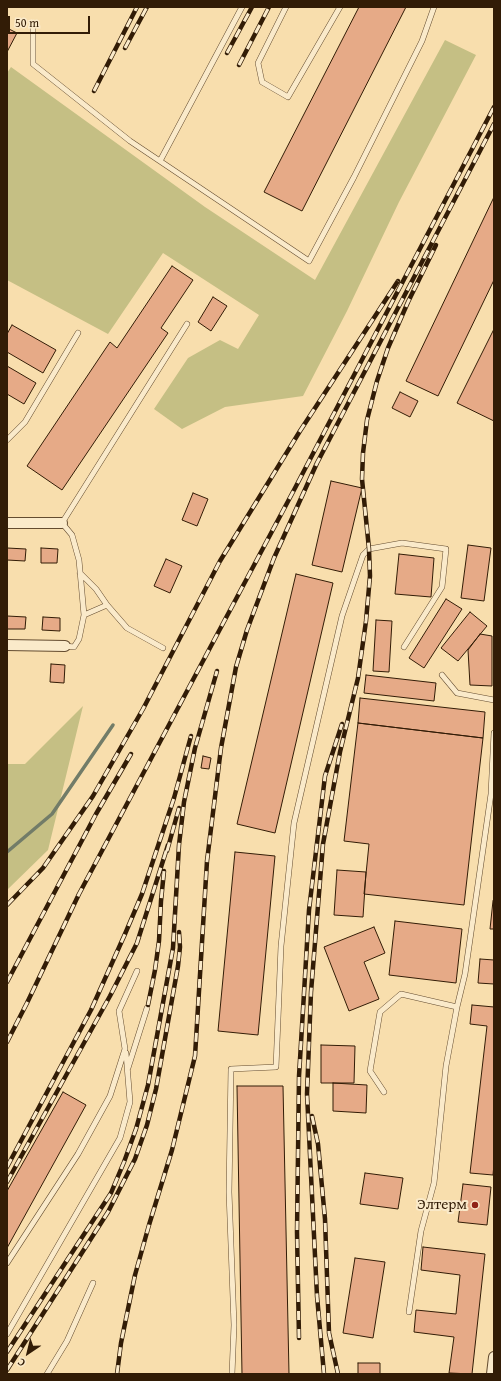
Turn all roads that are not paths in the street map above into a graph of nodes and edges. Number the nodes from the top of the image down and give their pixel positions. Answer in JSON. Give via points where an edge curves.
{"nodes":[{"id":1,"x":242,"y":7,"type":"edge"},
{"id":2,"x":286,"y":7,"type":"edge"},
{"id":3,"x":340,"y":7,"type":"edge"},
{"id":4,"x":434,"y":7,"type":"edge"},
{"id":5,"x":33,"y":24,"type":"dead end"},
{"id":6,"x":160,"y":160,"type":"junction"},
{"id":7,"x":187,"y":324,"type":"dead end"},
{"id":8,"x":78,"y":333,"type":"dead end"},
{"id":9,"x":7,"y":440,"type":"edge"},
{"id":10,"x":7,"y":523,"type":"edge"},
{"id":11,"x":62,"y":523,"type":"junction"},
{"id":12,"x":80,"y":574,"type":"junction"},
{"id":13,"x":107,"y":605,"type":"junction"},
{"id":14,"x":84,"y":615,"type":"junction"},
{"id":15,"x":7,"y":645,"type":"edge"},
{"id":16,"x":65,"y":646,"type":"joint"},
{"id":17,"x":404,"y":647,"type":"dead end"},
{"id":18,"x":163,"y":648,"type":"dead end"},
{"id":19,"x":442,"y":674,"type":"dead end"},
{"id":20,"x":494,"y":700,"type":"edge"},
{"id":21,"x":494,"y":733,"type":"edge"},
{"id":22,"x":136,"y":972,"type":"dead end"},
{"id":23,"x":457,"y":1007,"type":"junction"},
{"id":24,"x":147,"y":1008,"type":"dead end"},
{"id":25,"x":125,"y":1049,"type":"junction"},
{"id":26,"x":127,"y":1070,"type":"junction"},
{"id":27,"x":384,"y":1092,"type":"dead end"},
{"id":28,"x":7,"y":1263,"type":"edge"},
{"id":29,"x":93,"y":1283,"type":"dead end"},
{"id":30,"x":409,"y":1312,"type":"dead end"},
{"id":31,"x":7,"y":1334,"type":"edge"},
{"id":32,"x":494,"y":1357,"type":"edge"},
{"id":33,"x":47,"y":1374,"type":"edge"},
{"id":34,"x":232,"y":1374,"type":"edge"},
{"id":35,"x":492,"y":1374,"type":"edge"}],
"edges":[{"from":1,"to":6,"type":"lane"},
{"from":2,"to":3,"type":"lane","via":[[258,63],[262,82],[288,97]]},
{"from":4,"to":6,"type":"lane","via":[[422,41],[309,261]]},
{"from":5,"to":6,"type":"lane","via":[[33,64],[130,140]]},
{"from":7,"to":11,"type":"lane"},
{"from":8,"to":9,"type":"lane","via":[[25,422]]},
{"from":10,"to":11,"type":"street"},
{"from":11,"to":12,"type":"lane","via":[[72,535]]},
{"from":12,"to":13,"type":"lane","via":[[96,589]]},
{"from":12,"to":14,"type":"lane"},
{"from":13,"to":14,"type":"lane"},
{"from":13,"to":18,"type":"lane","via":[[127,628]]},
{"from":14,"to":16,"type":"lane","via":[[79,639],[74,647]]},
{"from":15,"to":16,"type":"street"},
{"from":17,"to":34,"type":"lane","via":[[442,587],[446,549],[402,543],[370,549],[362,554],[342,616],[294,823],[281,946],[276,1067],[231,1069],[229,1192],[234,1325]]},
{"from":19,"to":20,"type":"lane","via":[[457,692]]},
{"from":21,"to":23,"type":"lane","via":[[491,794],[465,974]]},
{"from":22,"to":25,"type":"lane","via":[[119,1011]]},
{"from":23,"to":27,"type":"lane","via":[[401,994],[380,1012],[370,1071]]},
{"from":23,"to":30,"type":"lane","via":[[446,1066],[434,1183],[421,1231]]},
{"from":24,"to":26,"type":"lane"},
{"from":25,"to":26,"type":"lane"},
{"from":25,"to":28,"type":"lane","via":[[110,1096],[78,1154]]},
{"from":26,"to":31,"type":"lane","via":[[130,1102],[120,1138]]},
{"from":29,"to":33,"type":"lane","via":[[67,1341]]},
{"from":32,"to":35,"type":"street"}]}
